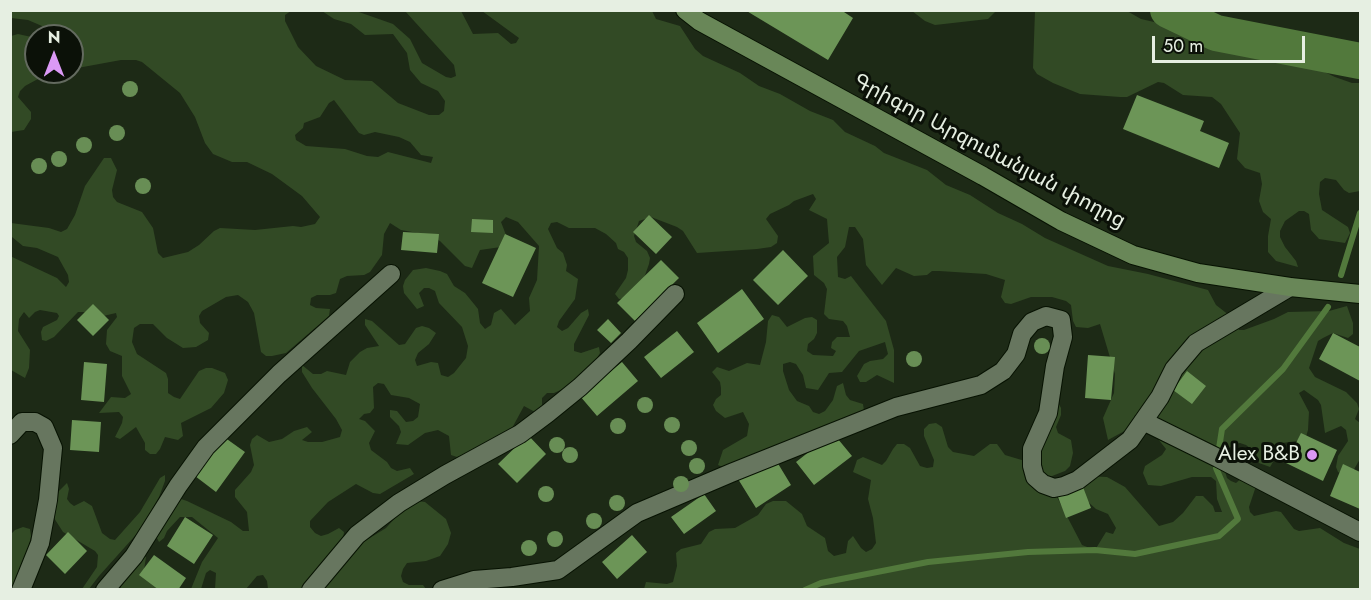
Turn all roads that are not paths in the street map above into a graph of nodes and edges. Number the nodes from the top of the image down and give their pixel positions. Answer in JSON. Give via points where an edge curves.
{"nodes":[{"id":1,"x":685,"y":10,"type":"edge"},
{"id":2,"x":391,"y":274,"type":"dead end"},
{"id":3,"x":1290,"y":287,"type":"junction"},
{"id":4,"x":675,"y":294,"type":"dead end"},
{"id":5,"x":1360,"y":294,"type":"edge"},
{"id":6,"x":1143,"y":421,"type":"junction"},
{"id":7,"x":10,"y":435,"type":"edge"},
{"id":8,"x":1360,"y":532,"type":"edge"},
{"id":9,"x":21,"y":590,"type":"edge"},
{"id":10,"x":105,"y":590,"type":"edge"},
{"id":11,"x":311,"y":590,"type":"edge"},
{"id":12,"x":442,"y":590,"type":"edge"}],
"edges":[{"from":1,"to":3,"type":"street","name":"Գրիգոր Արզումանյան փողոց","via":[[1061,221],[1133,255],[1198,273]]},
{"from":2,"to":10,"type":"street","via":[[279,374],[206,447],[134,556]]},
{"from":3,"to":5,"type":"street","name":"Գրիգոր Արզումանյան փողոց"},
{"from":3,"to":6,"type":"street","via":[[1196,343],[1174,369]]},
{"from":4,"to":11,"type":"street","via":[[548,413],[520,434],[399,503],[357,535]]},
{"from":6,"to":8,"type":"street"},
{"from":6,"to":12,"type":"street","via":[[1130,440],[1078,480],[1054,488],[1035,477],[1032,449],[1048,413],[1063,337],[1061,320],[1046,316],[1032,322],[1022,334],[1016,354],[1003,370],[981,385],[896,408],[637,513],[558,570],[474,580]]},
{"from":7,"to":9,"type":"street","via":[[22,422],[36,422],[44,427],[53,448],[40,543]]}]}
